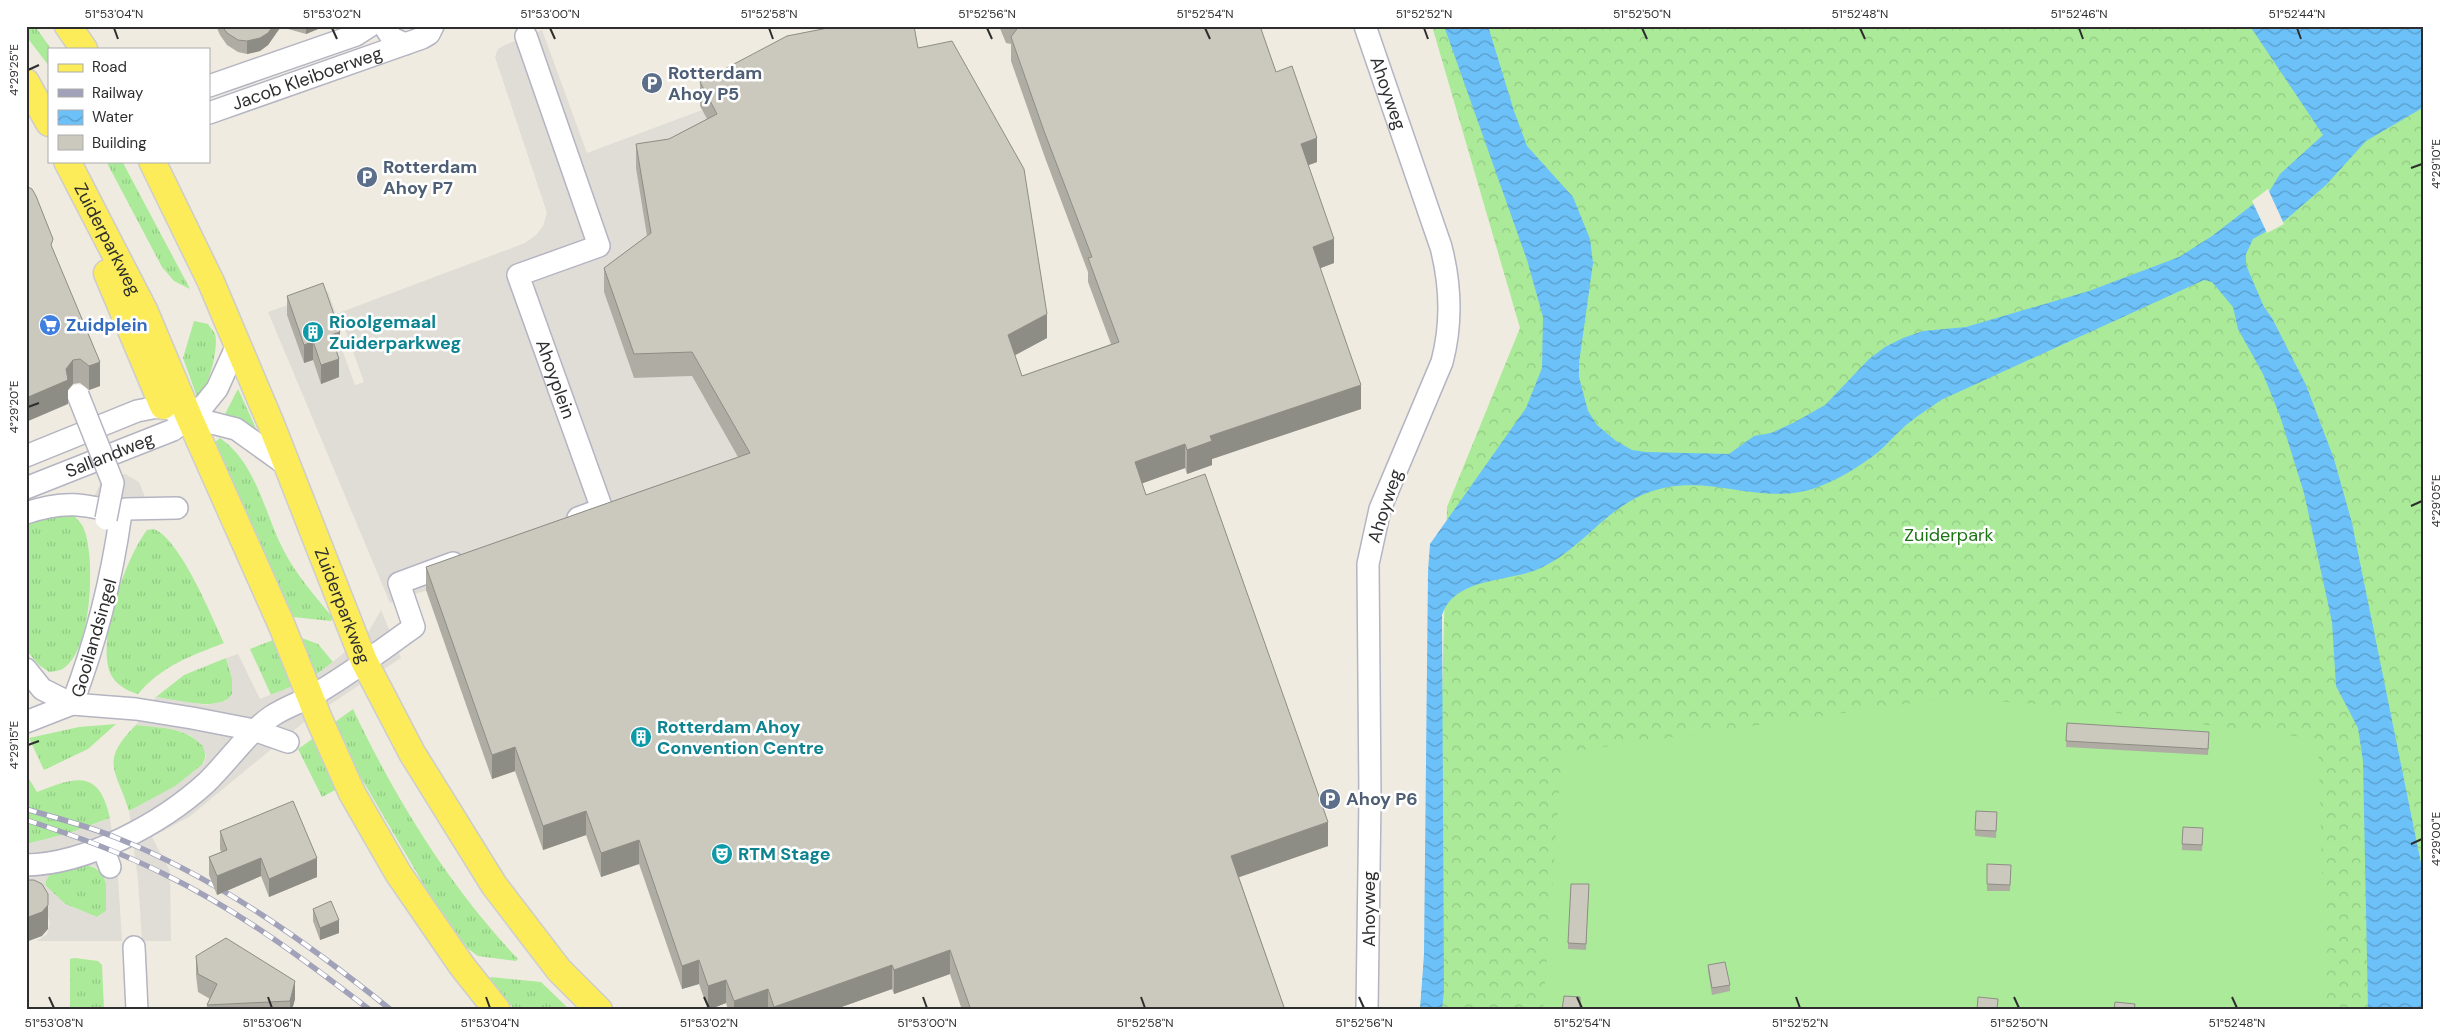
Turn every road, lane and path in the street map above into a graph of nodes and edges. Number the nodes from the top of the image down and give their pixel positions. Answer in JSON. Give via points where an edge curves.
{"nodes":[{"id":1,"x":68,"y":26,"type":"edge"},
{"id":2,"x":370,"y":26,"type":"edge"},
{"id":3,"x":384,"y":26,"type":"edge"},
{"id":4,"x":434,"y":26,"type":"edge"},
{"id":5,"x":1365,"y":26,"type":"edge"},
{"id":6,"x":526,"y":36,"type":"dead end"},
{"id":7,"x":405,"y":44,"type":"junction"},
{"id":8,"x":83,"y":48,"type":"edge"},
{"id":9,"x":210,"y":86,"type":"edge"},
{"id":10,"x":210,"y":113,"type":"edge"},
{"id":11,"x":68,"y":162,"type":"edge"},
{"id":12,"x":152,"y":162,"type":"edge"},
{"id":13,"x":84,"y":196,"type":"junction"},
{"id":14,"x":237,"y":345,"type":"junction"},
{"id":15,"x":78,"y":395,"type":"dead end"},
{"id":16,"x":163,"y":406,"type":"junction"},
{"id":17,"x":189,"y":417,"type":"junction"},
{"id":18,"x":26,"y":456,"type":"edge"},
{"id":19,"x":289,"y":467,"type":"junction"},
{"id":20,"x":26,"y":488,"type":"edge"},
{"id":21,"x":177,"y":508,"type":"dead end"},
{"id":22,"x":26,"y":513,"type":"edge"},
{"id":23,"x":116,"y":516,"type":"junction"},
{"id":24,"x":556,"y":526,"type":"edge"},
{"id":25,"x":473,"y":556,"type":"edge"},
{"id":26,"x":364,"y":662,"type":"junction"},
{"id":27,"x":26,"y":669,"type":"edge"},
{"id":28,"x":310,"y":697,"type":"junction"},
{"id":29,"x":72,"y":704,"type":"junction"},
{"id":30,"x":26,"y":722,"type":"edge"},
{"id":31,"x":254,"y":730,"type":"junction"},
{"id":32,"x":288,"y":742,"type":"dead end"},
{"id":33,"x":26,"y":865,"type":"edge"},
{"id":34,"x":134,"y":947,"type":"dead end"},
{"id":35,"x":137,"y":1010,"type":"edge"},
{"id":36,"x":497,"y":1010,"type":"edge"},
{"id":37,"x":599,"y":1010,"type":"edge"},
{"id":38,"x":1367,"y":1010,"type":"edge"}],
"edges":[{"from":1,"to":8,"type":"main road"},
{"from":2,"to":9,"type":"street","name":"Jacob Kleiboerweg","via":[[356,36]]},
{"from":3,"to":7,"type":"street","name":"Jacob Kleiboerweg","via":[[392,38]]},
{"from":4,"to":7,"type":"street","name":"Jacob Kleiboerweg","via":[[430,34]]},
{"from":5,"to":38,"type":"street","name":"Ahoyweg","via":[[1441,247],[1450,309],[1442,362],[1380,509],[1368,564],[1370,808]]},
{"from":6,"to":24,"type":"street","name":"Ahoyplein","via":[[599,246],[518,275],[602,509]]},
{"from":7,"to":10,"type":"street","name":"Jacob Kleiboerweg"},
{"from":11,"to":13,"type":"main road","name":"Zuiderparkweg"},
{"from":12,"to":14,"type":"main road","name":"Zuiderparkweg"},
{"from":13,"to":16,"type":"main road","via":[[99,254]]},
{"from":13,"to":17,"type":"main road","name":"Zuiderparkweg","via":[[145,312]]},
{"from":14,"to":17,"type":"street","name":"Sallandweg","via":[[217,389]]},
{"from":14,"to":19,"type":"main road","name":"Zuiderparkweg"},
{"from":15,"to":23,"type":"street","name":"Gooilandsingel","bridge":true,"via":[[113,483]]},
{"from":16,"to":17,"type":"street"},
{"from":16,"to":18,"type":"street","name":"Sallandweg","via":[[137,411]]},
{"from":17,"to":19,"type":"street","via":[[236,429]]},
{"from":17,"to":20,"type":"street","name":"Sallandweg","via":[[173,430]]},
{"from":17,"to":28,"type":"main road","name":"Zuiderparkweg"},
{"from":19,"to":26,"type":"main road","name":"Zuiderparkweg"},
{"from":21,"to":23,"type":"street","via":[[126,509]]},
{"from":22,"to":23,"type":"street","name":"Sallandweg","via":[[51,504],[85,504]]},
{"from":23,"to":29,"type":"street","name":"Gooilandsingel","via":[[114,566]]},
{"from":25,"to":26,"type":"street","via":[[399,583],[414,627]]},
{"from":26,"to":28,"type":"street"},
{"from":26,"to":37,"type":"main road","name":"Zuiderparkweg","via":[[412,754],[494,885],[559,970]]},
{"from":27,"to":29,"type":"street","via":[[42,689]]},
{"from":28,"to":31,"type":"street","via":[[275,714]]},
{"from":28,"to":36,"type":"main road","name":"Zuiderparkweg","via":[[352,794],[398,873],[462,966]]},
{"from":29,"to":30,"type":"street"},
{"from":29,"to":31,"type":"street","name":"Gooilandsingel","via":[[136,709]]},
{"from":31,"to":32,"type":"street","name":"Gooilandsingel"},
{"from":31,"to":33,"type":"street","via":[[206,783],[143,839],[106,858],[74,857]]},
{"from":34,"to":35,"type":"street"}]}
